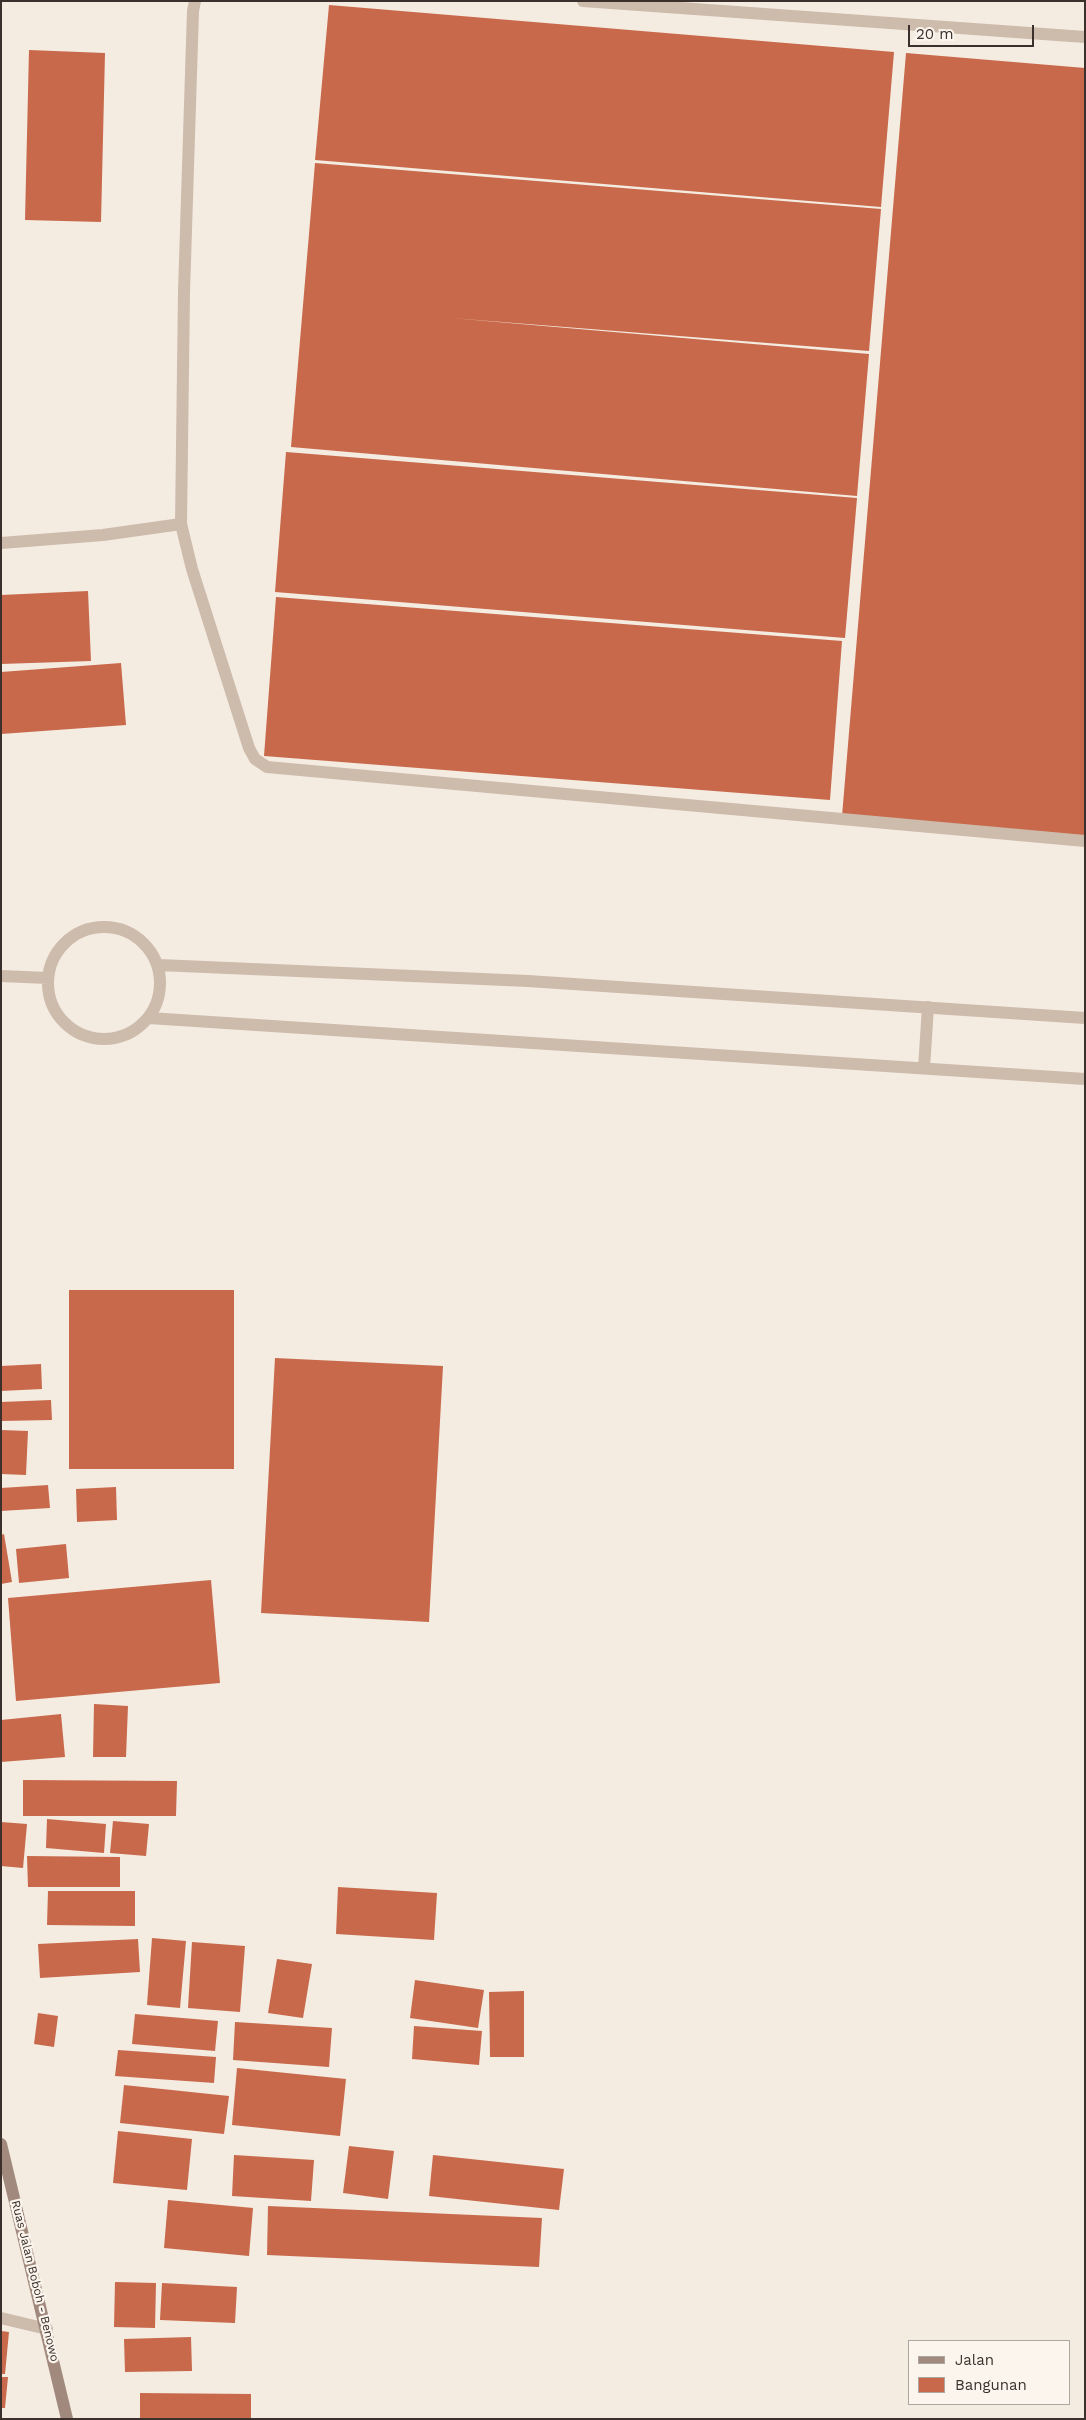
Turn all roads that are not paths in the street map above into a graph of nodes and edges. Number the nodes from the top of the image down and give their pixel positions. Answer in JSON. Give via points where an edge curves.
{"nodes":[{"id":1,"x":195,"y":1,"type":"edge"},
{"id":2,"x":583,"y":1,"type":"edge"},
{"id":3,"x":1085,"y":37,"type":"edge"},
{"id":4,"x":181,"y":524,"type":"junction"},
{"id":5,"x":1,"y":543,"type":"edge"},
{"id":6,"x":1085,"y":841,"type":"edge"},
{"id":7,"x":159,"y":966,"type":"junction"},
{"id":8,"x":1,"y":976,"type":"edge"},
{"id":9,"x":48,"y":978,"type":"junction"},
{"id":10,"x":928,"y":1007,"type":"junction"},
{"id":11,"x":149,"y":1018,"type":"junction"},
{"id":12,"x":1085,"y":1018,"type":"edge"},
{"id":13,"x":924,"y":1068,"type":"junction"},
{"id":14,"x":1085,"y":1079,"type":"edge"},
{"id":15,"x":1,"y":2144,"type":"edge"},
{"id":16,"x":1,"y":2318,"type":"edge"},
{"id":17,"x":47,"y":2329,"type":"junction"},
{"id":18,"x":67,"y":2419,"type":"edge"}],
"edges":[{"from":1,"to":4,"type":"street","via":[[184,292]]},
{"from":2,"to":3,"type":"street"},
{"from":4,"to":5,"type":"street","via":[[103,535]]},
{"from":4,"to":6,"type":"street","via":[[192,569],[249,748],[255,759],[267,767]]},
{"from":7,"to":9,"type":"street","via":[[148,945],[131,932],[109,925],[87,928],[68,939],[53,956]]},
{"from":7,"to":10,"type":"street","via":[[528,981]]},
{"from":7,"to":11,"type":"street","via":[[158,1002]]},
{"from":8,"to":9,"type":"street"},
{"from":9,"to":11,"type":"street","via":[[50,999],[59,1017],[81,1034],[94,1039],[114,1039],[134,1032]]},
{"from":10,"to":12,"type":"street"},
{"from":10,"to":13,"type":"street"},
{"from":11,"to":13,"type":"street"},
{"from":13,"to":14,"type":"street"},
{"from":15,"to":17,"type":"main road","name":"Ruas Jalan Boboh - Benowo"},
{"from":16,"to":17,"type":"street"},
{"from":17,"to":18,"type":"main road","name":"Ruas Jalan Boboh - Benowo"}]}
